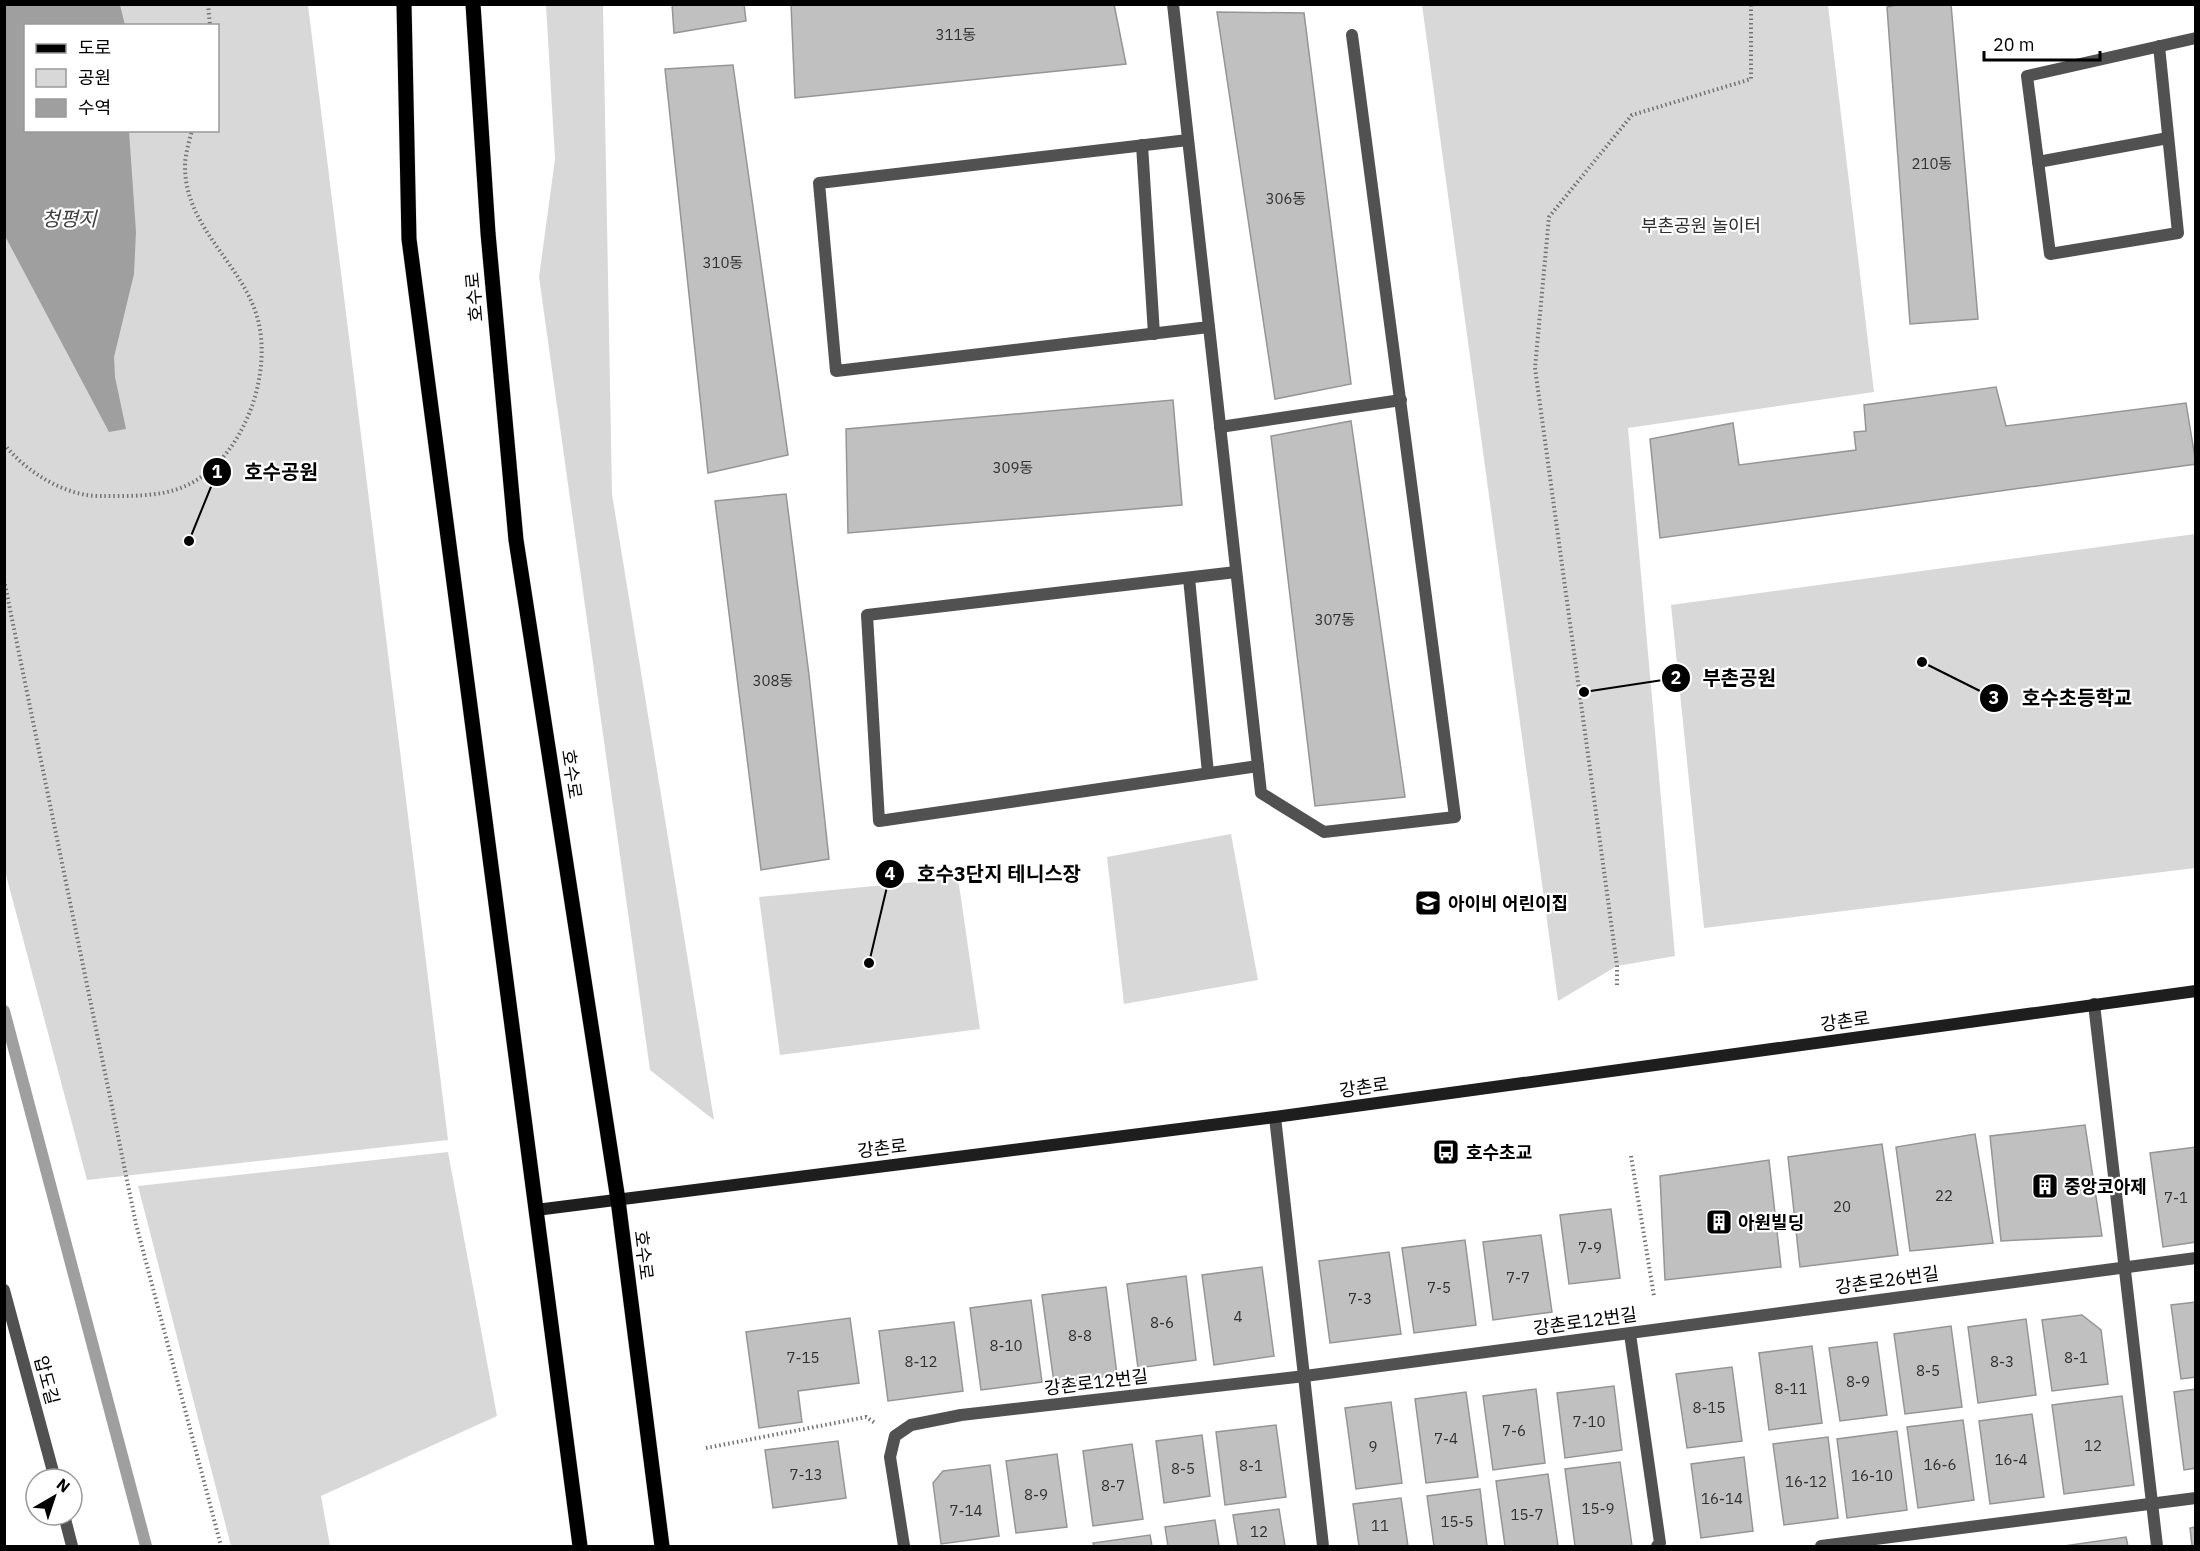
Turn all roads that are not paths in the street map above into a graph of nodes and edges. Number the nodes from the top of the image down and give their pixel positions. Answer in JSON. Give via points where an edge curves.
{"nodes":[{"id":1,"x":404,"y":4,"type":"edge"},
{"id":2,"x":473,"y":4,"type":"edge"},
{"id":3,"x":1173,"y":4,"type":"edge"},
{"id":4,"x":1352,"y":35,"type":"dead end"},
{"id":5,"x":2196,"y":38,"type":"edge"},
{"id":6,"x":2159,"y":46,"type":"junction"},
{"id":7,"x":2168,"y":138,"type":"junction"},
{"id":8,"x":1188,"y":140,"type":"junction"},
{"id":9,"x":1142,"y":145,"type":"junction"},
{"id":10,"x":2038,"y":162,"type":"junction"},
{"id":11,"x":1209,"y":327,"type":"junction"},
{"id":12,"x":1154,"y":334,"type":"junction"},
{"id":13,"x":1401,"y":400,"type":"junction"},
{"id":14,"x":1220,"y":427,"type":"junction"},
{"id":15,"x":1236,"y":572,"type":"junction"},
{"id":16,"x":1189,"y":578,"type":"junction"},
{"id":17,"x":1258,"y":766,"type":"junction"},
{"id":18,"x":1208,"y":773,"type":"junction"},
{"id":19,"x":2196,"y":991,"type":"edge"},
{"id":20,"x":2094,"y":1004,"type":"junction"},
{"id":21,"x":1275,"y":1117,"type":"junction"},
{"id":22,"x":618,"y":1200,"type":"junction"},
{"id":23,"x":536,"y":1210,"type":"junction"},
{"id":24,"x":2196,"y":1258,"type":"edge"},
{"id":25,"x":2124,"y":1266,"type":"junction"},
{"id":26,"x":4,"y":1290,"type":"edge"},
{"id":27,"x":1655,"y":1330,"type":"joint"},
{"id":28,"x":1630,"y":1334,"type":"junction"},
{"id":29,"x":1305,"y":1376,"type":"junction"},
{"id":30,"x":51,"y":1467,"type":"edge"},
{"id":31,"x":2196,"y":1498,"type":"edge"},
{"id":32,"x":2151,"y":1503,"type":"junction"},
{"id":33,"x":67,"y":1527,"type":"edge"},
{"id":34,"x":72,"y":1546,"type":"edge"},
{"id":35,"x":580,"y":1546,"type":"edge"},
{"id":36,"x":662,"y":1546,"type":"edge"},
{"id":37,"x":904,"y":1546,"type":"edge"},
{"id":38,"x":1323,"y":1546,"type":"edge"},
{"id":39,"x":1657,"y":1546,"type":"edge"},
{"id":40,"x":1821,"y":1546,"type":"edge"},
{"id":41,"x":2157,"y":1546,"type":"edge"}],
"edges":[{"from":1,"to":23,"type":"main road","via":[[409,239]]},
{"from":2,"to":22,"type":"main road","name":"호수로","via":[[488,233],[516,540]]},
{"from":3,"to":8,"type":"street"},
{"from":4,"to":13,"type":"street"},
{"from":5,"to":6,"type":"street"},
{"from":6,"to":7,"type":"street"},
{"from":6,"to":10,"type":"street","via":[[2027,76]]},
{"from":7,"to":10,"type":"street"},
{"from":7,"to":10,"type":"street","via":[[2178,233],[2050,254]]},
{"from":8,"to":9,"type":"street"},
{"from":8,"to":11,"type":"street"},
{"from":9,"to":12,"type":"street"},
{"from":9,"to":12,"type":"street","via":[[819,183],[836,371]]},
{"from":11,"to":12,"type":"street"},
{"from":11,"to":14,"type":"street"},
{"from":13,"to":14,"type":"street"},
{"from":13,"to":17,"type":"street","via":[[1455,817],[1324,832],[1261,794]]},
{"from":14,"to":15,"type":"street"},
{"from":15,"to":16,"type":"street"},
{"from":15,"to":17,"type":"street"},
{"from":16,"to":18,"type":"street"},
{"from":16,"to":18,"type":"street","via":[[867,615],[879,821]]},
{"from":17,"to":18,"type":"street"},
{"from":19,"to":20,"type":"main road","name":"강촌로"},
{"from":20,"to":21,"type":"main road","name":"강촌로"},
{"from":20,"to":25,"type":"street"},
{"from":21,"to":22,"type":"main road","name":"강촌로"},
{"from":21,"to":29,"type":"street"},
{"from":22,"to":23,"type":"main road","name":"강촌로"},
{"from":22,"to":36,"type":"main road","name":"호수로"},
{"from":23,"to":35,"type":"main road"},
{"from":24,"to":25,"type":"street","name":"강촌로26번길"},
{"from":25,"to":27,"type":"street","name":"강촌로26번길"},
{"from":25,"to":32,"type":"street"},
{"from":26,"to":30,"type":"street","name":"압도길"},
{"from":27,"to":28,"type":"street","name":"강촌로12번길"},
{"from":28,"to":29,"type":"street","name":"강촌로12번길"},
{"from":28,"to":39,"type":"street","via":[[1660,1543]]},
{"from":29,"to":37,"type":"street","name":"강촌로12번길","via":[[961,1415],[911,1425],[896,1436],[890,1457]]},
{"from":29,"to":38,"type":"street"},
{"from":31,"to":32,"type":"street"},
{"from":32,"to":40,"type":"street"},
{"from":32,"to":41,"type":"street"},
{"from":33,"to":34,"type":"street"}]}
